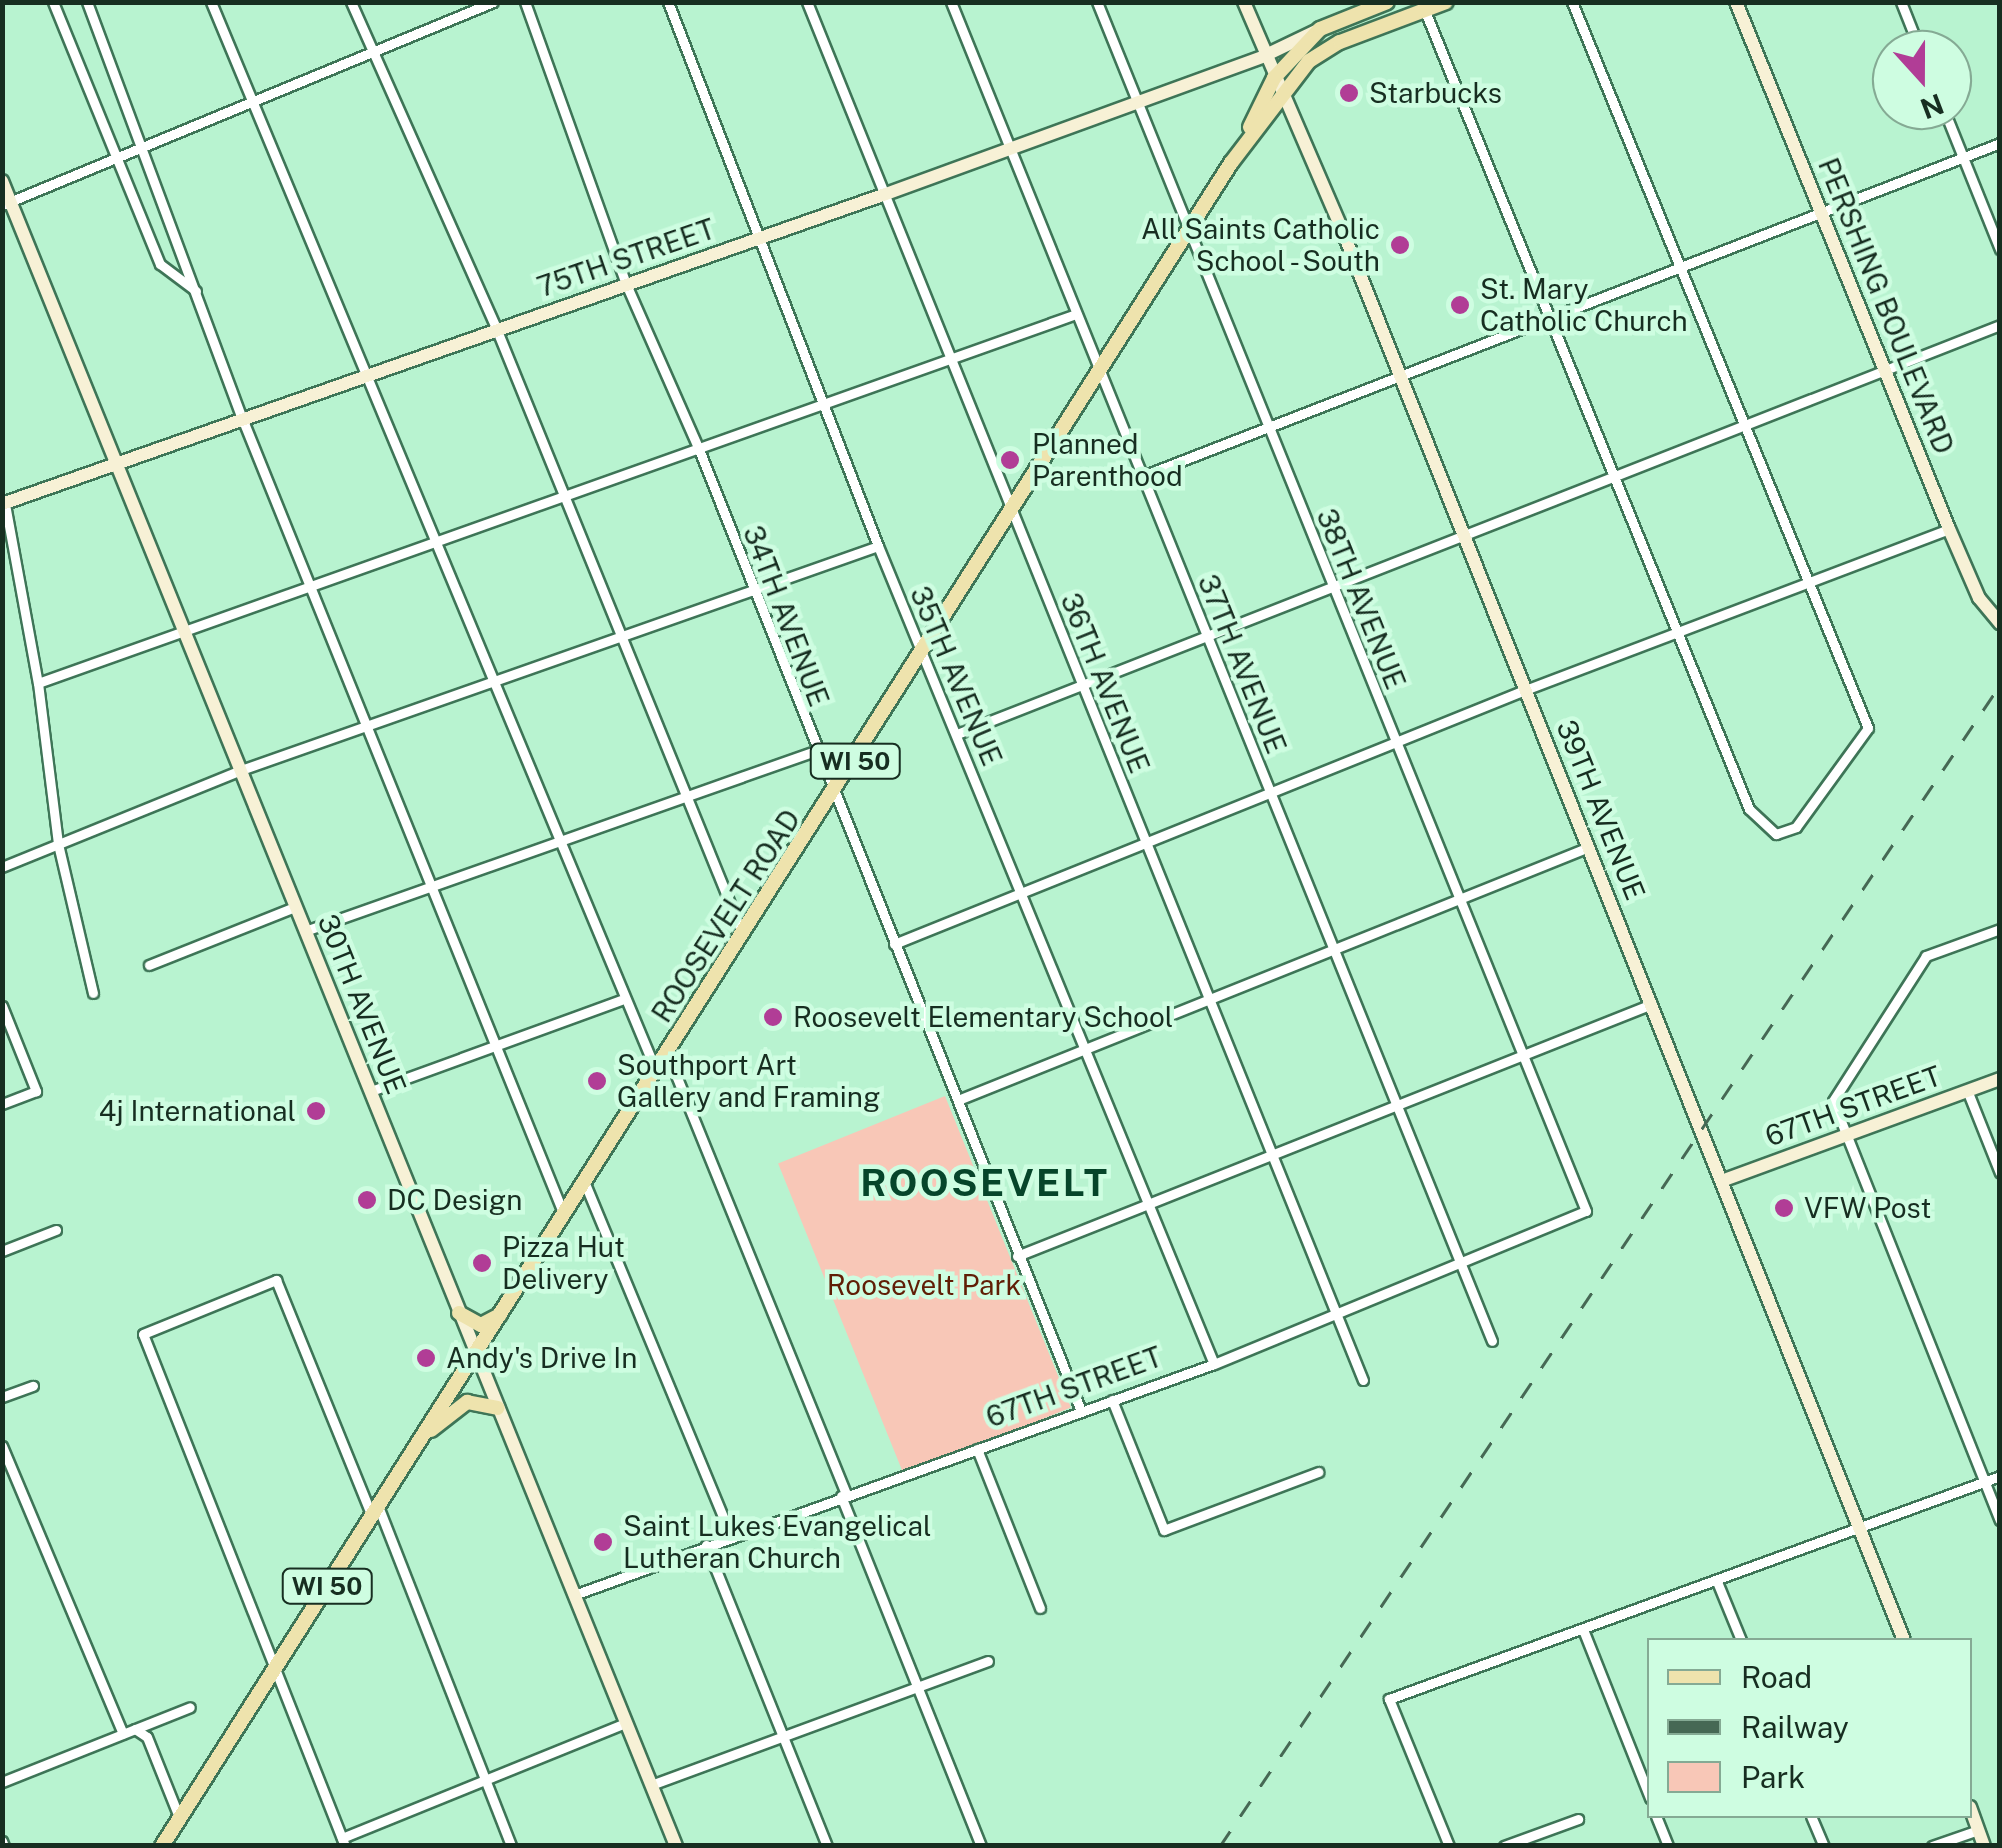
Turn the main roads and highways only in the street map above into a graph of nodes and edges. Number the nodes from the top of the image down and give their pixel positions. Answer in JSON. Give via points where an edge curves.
{"nodes":[{"id":1,"x":1386,"y":2,"type":"edge"},
{"id":2,"x":1446,"y":2,"type":"edge"},
{"id":3,"x":1231,"y":164,"type":"junction"},
{"id":4,"x":459,"y":1312,"type":"road end"},
{"id":5,"x":504,"y":1312,"type":"junction"},
{"id":6,"x":497,"y":1408,"type":"road end"},
{"id":7,"x":426,"y":1433,"type":"junction"},
{"id":8,"x":170,"y":1841,"type":"edge"}],
"edges":[{"from":1,"to":3,"type":"main road","number":"WI 50","via":[[1320,29],[1290,60],[1274,78]]},
{"from":2,"to":3,"type":"main road","number":"WI 50","via":[[1320,54]]},
{"from":3,"to":5,"type":"main road","name":"ROOSEVELT ROAD","number":"WI 50"},
{"from":4,"to":5,"type":"main road","via":[[481,1325]]},
{"from":5,"to":7,"type":"main road","name":"ROOSEVELT ROAD","number":"WI 50"},
{"from":6,"to":7,"type":"main road","via":[[467,1402]]},
{"from":7,"to":8,"type":"main road","name":"ROOSEVELT ROAD","number":"WI 50"}]}
